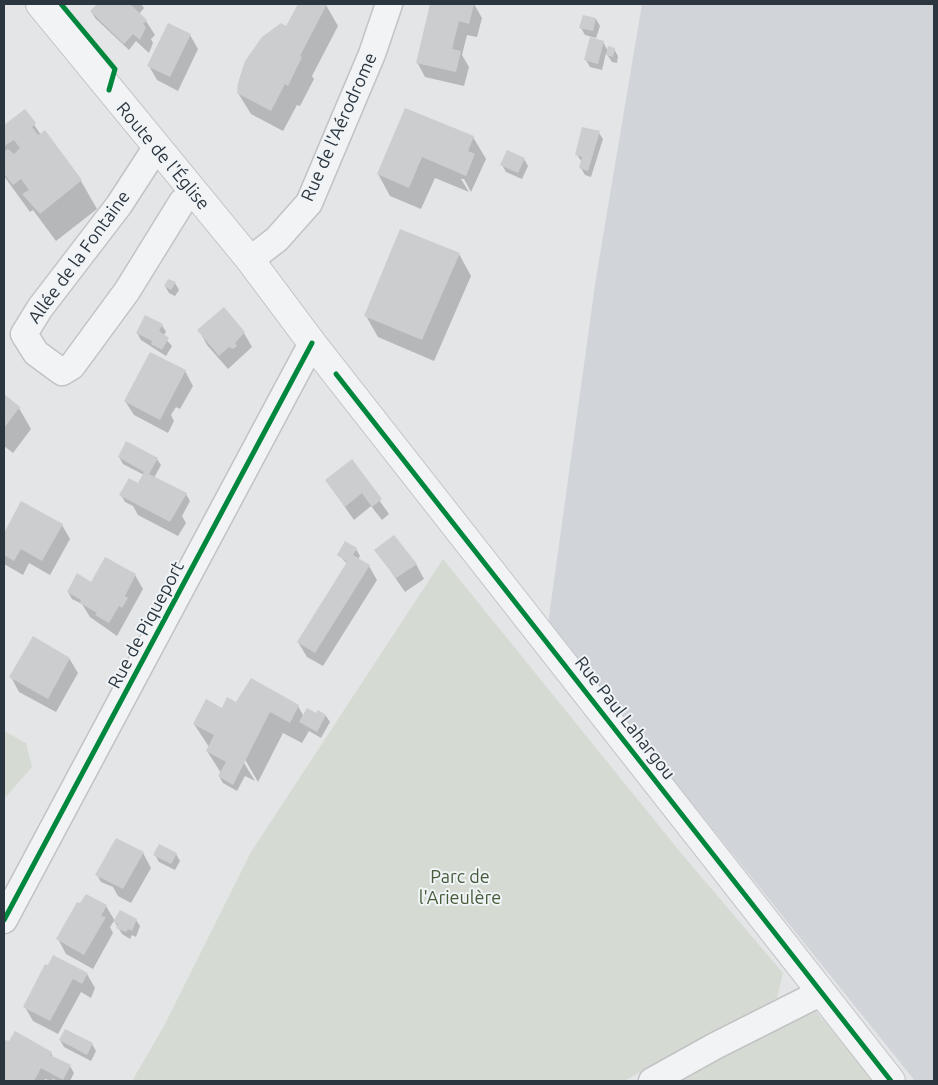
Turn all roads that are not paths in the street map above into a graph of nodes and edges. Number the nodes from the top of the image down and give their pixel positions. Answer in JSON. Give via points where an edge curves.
{"nodes":[{"id":1,"x":40,"y":4,"type":"edge"},
{"id":2,"x":389,"y":4,"type":"edge"},
{"id":3,"x":156,"y":148,"type":"junction"},
{"id":4,"x":194,"y":194,"type":"junction"},
{"id":5,"x":250,"y":260,"type":"junction"},
{"id":6,"x":312,"y":343,"type":"junction"},
{"id":7,"x":4,"y":920,"type":"edge"},
{"id":8,"x":820,"y":993,"type":"junction"},
{"id":9,"x":652,"y":1081,"type":"edge"},
{"id":10,"x":891,"y":1081,"type":"edge"}],
"edges":[{"from":1,"to":3,"type":"street","name":"Route de l'Église"},
{"from":2,"to":5,"type":"street","name":"Rue de l'Aérodrome","via":[[372,54],[309,203],[277,239]]},
{"from":3,"to":4,"type":"street","name":"Route de l'Église"},
{"from":3,"to":4,"type":"street","name":"Allée de la Fontaine","via":[[119,205],[40,308],[24,334],[36,352],[62,372],[72,366],[127,291],[182,202]]},
{"from":4,"to":5,"type":"street","name":"Route de l'Église"},
{"from":5,"to":6,"type":"street","name":"Rue Paul Lahargou"},
{"from":6,"to":7,"type":"street","name":"Rue de Piqueport"},
{"from":6,"to":8,"type":"street","name":"Rue Paul Lahargou"},
{"from":8,"to":9,"type":"street"},
{"from":8,"to":10,"type":"street","name":"Rue Paul Lahargou"}]}
